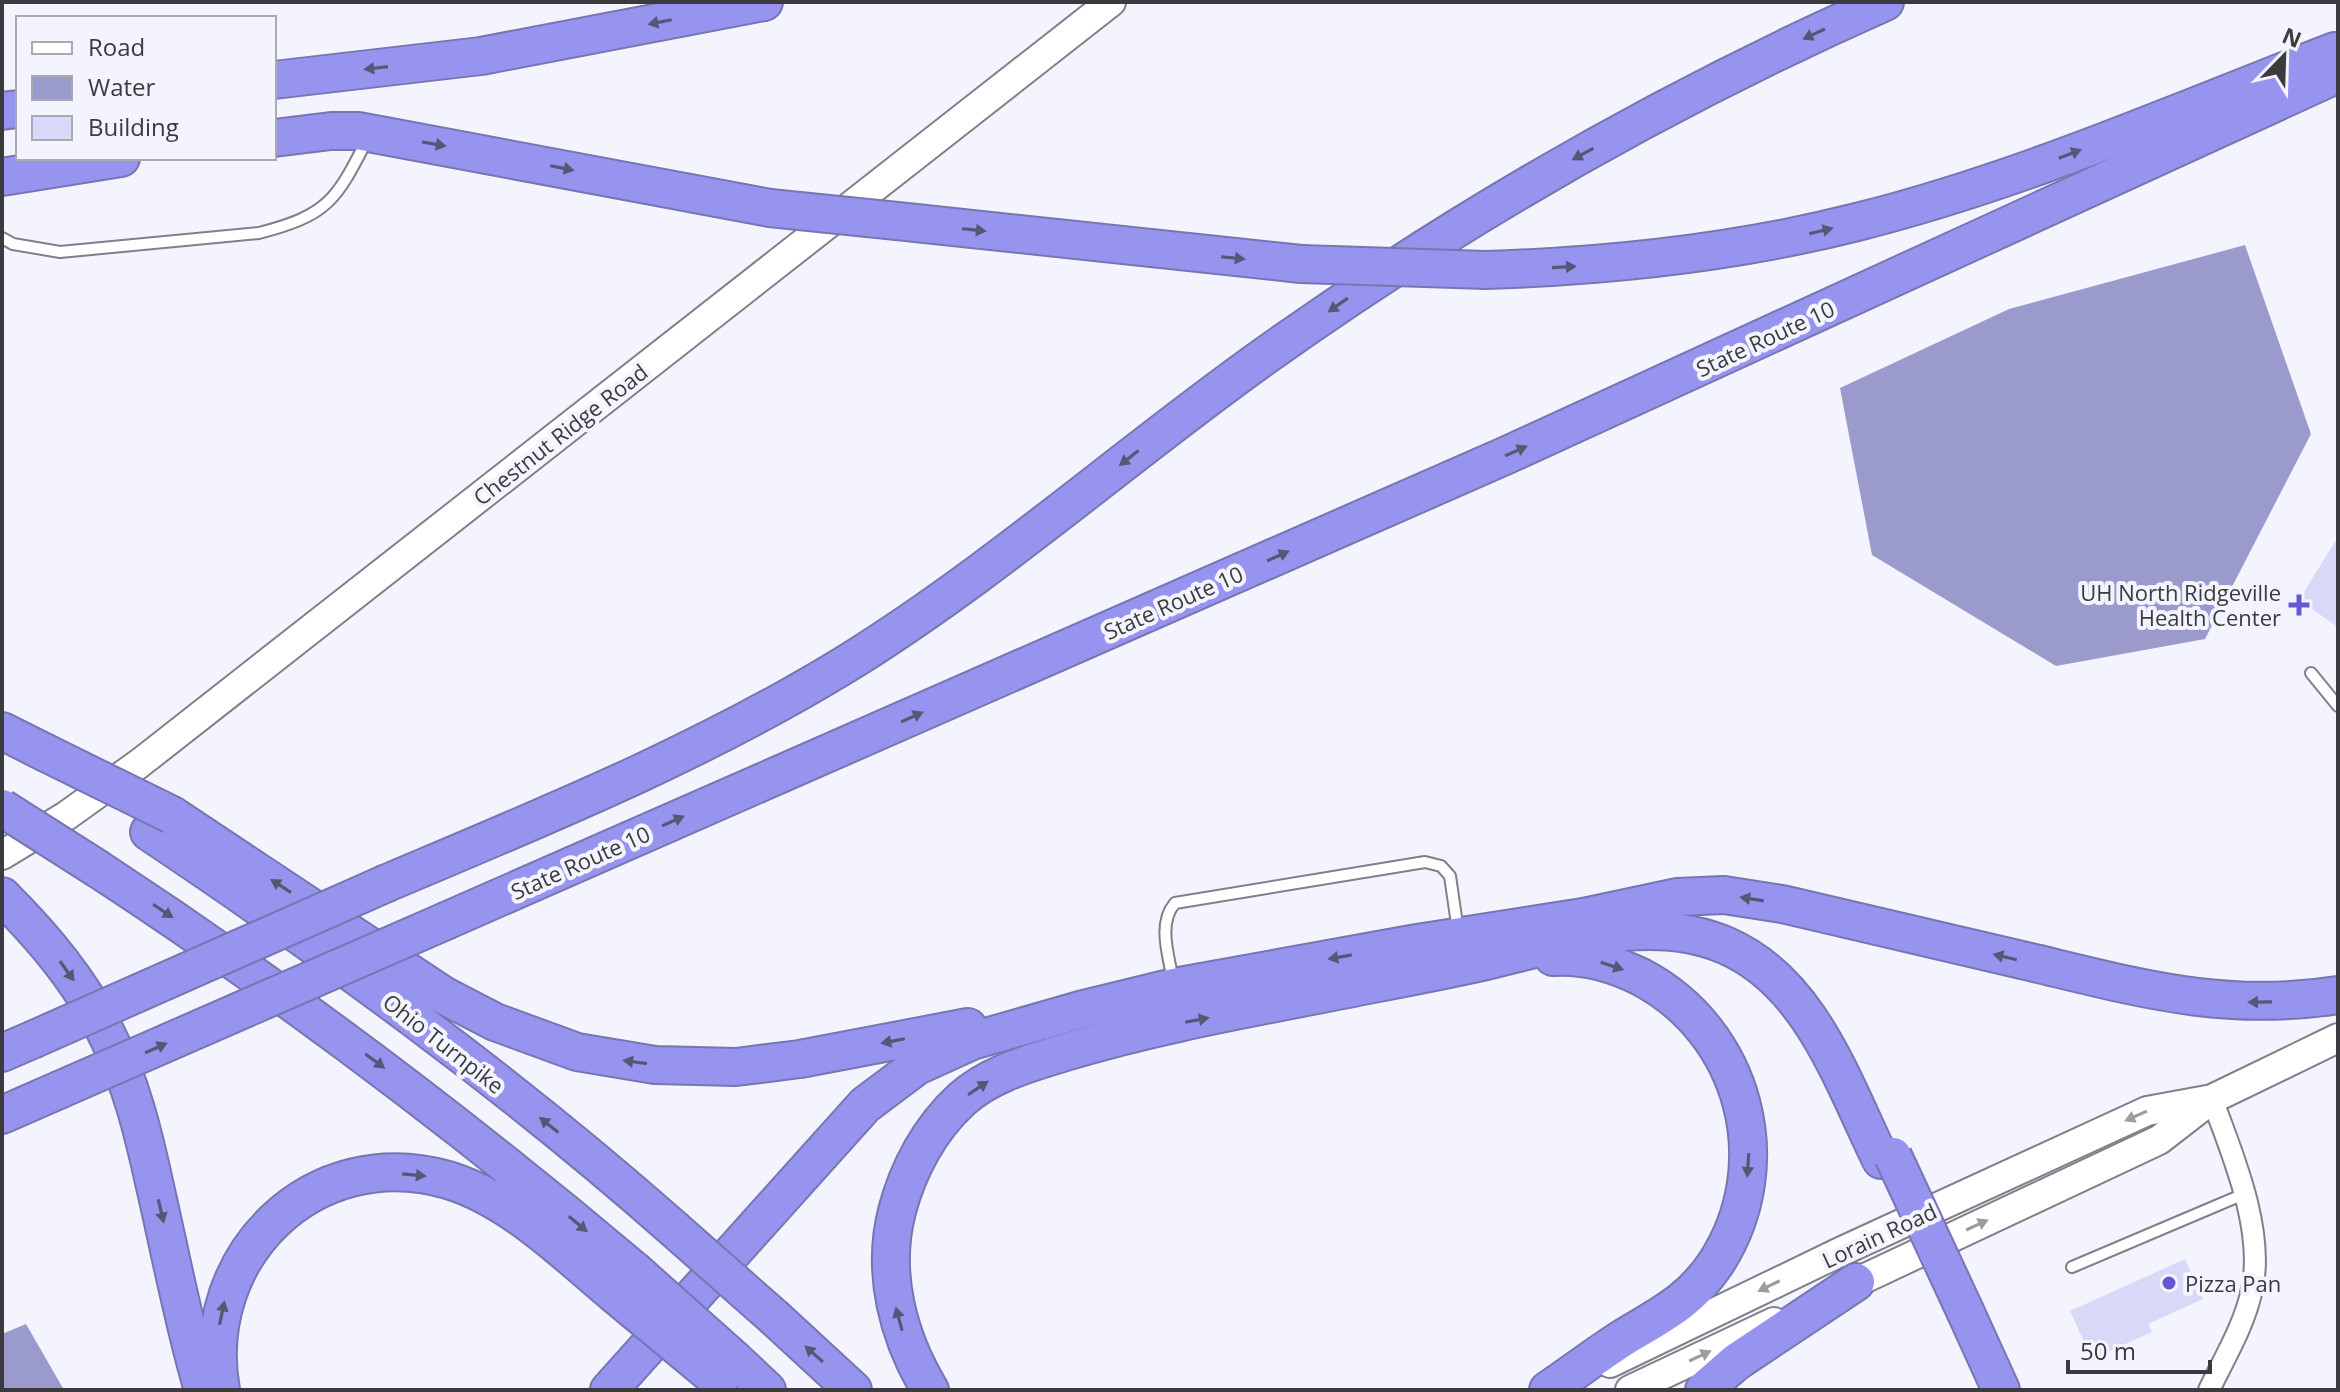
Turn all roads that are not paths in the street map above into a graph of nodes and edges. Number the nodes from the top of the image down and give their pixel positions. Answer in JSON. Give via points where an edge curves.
{"nodes":[{"id":1,"x":764,"y":2,"type":"edge"},
{"id":2,"x":1111,"y":2,"type":"edge"},
{"id":3,"x":1885,"y":2,"type":"edge"},
{"id":4,"x":2338,"y":50,"type":"edge"},
{"id":5,"x":2338,"y":74,"type":"edge"},
{"id":6,"x":276,"y":80,"type":"edge"},
{"id":7,"x":371,"y":133,"type":"junction"},
{"id":8,"x":276,"y":138,"type":"edge"},
{"id":9,"x":108,"y":160,"type":"edge"},
{"id":10,"x":2,"y":177,"type":"edge"},
{"id":11,"x":2,"y":238,"type":"edge"},
{"id":12,"x":2311,"y":673,"type":"dead end"},
{"id":13,"x":2338,"y":706,"type":"edge"},
{"id":14,"x":2,"y":731,"type":"edge"},
{"id":15,"x":2,"y":740,"type":"edge"},
{"id":16,"x":38,"y":755,"type":"junction"},
{"id":17,"x":2,"y":808,"type":"edge"},
{"id":18,"x":160,"y":823,"type":"junction"},
{"id":19,"x":2,"y":855,"type":"edge"},
{"id":20,"x":10,"y":904,"type":"edge"},
{"id":21,"x":1583,"y":917,"type":"junction"},
{"id":22,"x":1470,"y":949,"type":"junction"},
{"id":23,"x":1174,"y":987,"type":"junction"},
{"id":24,"x":2338,"y":995,"type":"edge"},
{"id":25,"x":1080,"y":1010,"type":"junction"},
{"id":26,"x":1120,"y":1035,"type":"junction"},
{"id":27,"x":2338,"y":1038,"type":"edge"},
{"id":28,"x":17,"y":1046,"type":"edge"},
{"id":29,"x":2212,"y":1099,"type":"junction"},
{"id":30,"x":2,"y":1115,"type":"edge"},
{"id":31,"x":1887,"y":1158,"type":"junction"},
{"id":32,"x":2244,"y":1194,"type":"junction"},
{"id":33,"x":2072,"y":1267,"type":"dead end"},
{"id":34,"x":624,"y":1282,"type":"junction"},
{"id":35,"x":1856,"y":1282,"type":"junction"},
{"id":36,"x":1960,"y":1315,"type":"junction"},
{"id":37,"x":728,"y":1378,"type":"edge"},
{"id":38,"x":203,"y":1390,"type":"edge"},
{"id":39,"x":221,"y":1390,"type":"edge"},
{"id":40,"x":609,"y":1390,"type":"edge"},
{"id":41,"x":627,"y":1390,"type":"edge"},
{"id":42,"x":767,"y":1390,"type":"edge"},
{"id":43,"x":853,"y":1390,"type":"edge"},
{"id":44,"x":930,"y":1390,"type":"edge"},
{"id":45,"x":1551,"y":1390,"type":"edge"},
{"id":46,"x":1630,"y":1390,"type":"edge"},
{"id":47,"x":1704,"y":1390,"type":"edge"},
{"id":48,"x":1984,"y":1390,"type":"edge"},
{"id":49,"x":2001,"y":1390,"type":"edge"},
{"id":50,"x":2209,"y":1390,"type":"edge"}],
"edges":[{"from":1,"to":6,"type":"highway","one_way":true,"via":[[481,56]]},
{"from":2,"to":19,"type":"street","name":"Chestnut Ridge Road","via":[[140,763]]},
{"from":3,"to":28,"type":"highway","one_way":true,"bridge":true,"via":[[1611,139],[1370,282],[1207,398],[965,584],[804,689],[652,768]]},
{"from":7,"to":4,"type":"highway","one_way":true,"bridge":true,"via":[[770,208],[1301,264],[1486,270],[1653,260],[1857,222],[2042,164]]},
{"from":30,"to":5,"type":"highway","name":"State Route 10","one_way":true,"bridge":true,"via":[[1507,455]]},
{"from":7,"to":8,"type":"highway"},
{"from":7,"to":11,"type":"lane","via":[[342,188],[315,214],[287,226],[60,252]]},
{"from":9,"to":10,"type":"highway"},
{"from":12,"to":13,"type":"lane"},
{"from":14,"to":16,"type":"highway"},
{"from":15,"to":16,"type":"highway","name":"Ohio Turnpike"},
{"from":16,"to":18,"type":"highway","name":"Ohio Turnpike"},
{"from":17,"to":34,"type":"highway","one_way":true,"bridge":true,"via":[[235,961],[387,1070],[551,1201]]},
{"from":25,"to":18,"type":"highway","one_way":true,"via":[[736,1067],[655,1065],[577,1052],[495,1022],[443,995]]},
{"from":43,"to":18,"type":"highway","name":"Ohio Turnpike","one_way":true,"bridge":true,"via":[[599,1165]]},
{"from":20,"to":38,"type":"highway","one_way":true,"via":[[75,980],[127,1079]]},
{"from":21,"to":22,"type":"highway"},
{"from":24,"to":21,"type":"highway","one_way":true,"via":[[2251,1002],[2196,998],[1743,897],[1677,897]]},
{"from":21,"to":31,"type":"highway","via":[[1692,916],[1730,927],[1768,948],[1825,1012]]},
{"from":22,"to":23,"type":"highway","one_way":true},
{"from":22,"to":23,"type":"lane","via":[[1450,876],[1441,866],[1425,862],[1175,903],[1165,928]]},
{"from":26,"to":22,"type":"highway","one_way":true},
{"from":22,"to":31,"type":"highway","via":[[1633,933],[1691,935],[1726,946],[1759,965],[1800,1005]]},
{"from":22,"to":45,"type":"highway","one_way":true,"via":[[1576,958],[1650,982],[1694,1016],[1717,1045],[1732,1071],[1746,1119],[1749,1167],[1744,1194],[1731,1236],[1709,1272],[1669,1312]]},
{"from":23,"to":25,"type":"highway"},
{"from":25,"to":40,"type":"highway","via":[[955,1048],[884,1089]]},
{"from":26,"to":41,"type":"highway","via":[[1001,1047],[957,1061],[904,1092],[830,1162]]},
{"from":44,"to":26,"type":"highway","one_way":true,"via":[[904,1337],[891,1273],[895,1217],[914,1163],[948,1114],[979,1086]]},
{"from":27,"to":29,"type":"street","name":"Lorain Road"},
{"from":29,"to":32,"type":"street"},
{"from":35,"to":29,"type":"street","name":"Lorain Road","one_way":true,"via":[[2159,1140]]},
{"from":29,"to":45,"type":"street","name":"Lorain Road","one_way":true,"via":[[2147,1111]]},
{"from":31,"to":36,"type":"highway","bridge":true},
{"from":32,"to":33,"type":"lane"},
{"from":32,"to":50,"type":"street","via":[[2254,1253],[2253,1285]]},
{"from":34,"to":37,"type":"highway","bridge":true},
{"from":39,"to":34,"type":"highway","one_way":true,"via":[[220,1317],[240,1264],[263,1231],[293,1205],[349,1179],[412,1173],[450,1181]]},
{"from":46,"to":35,"type":"street","name":"Lorain Road","one_way":true},
{"from":35,"to":47,"type":"highway","via":[[1736,1362]]},
{"from":36,"to":48,"type":"highway"},
{"from":36,"to":49,"type":"highway"},
{"from":37,"to":42,"type":"highway"}]}
